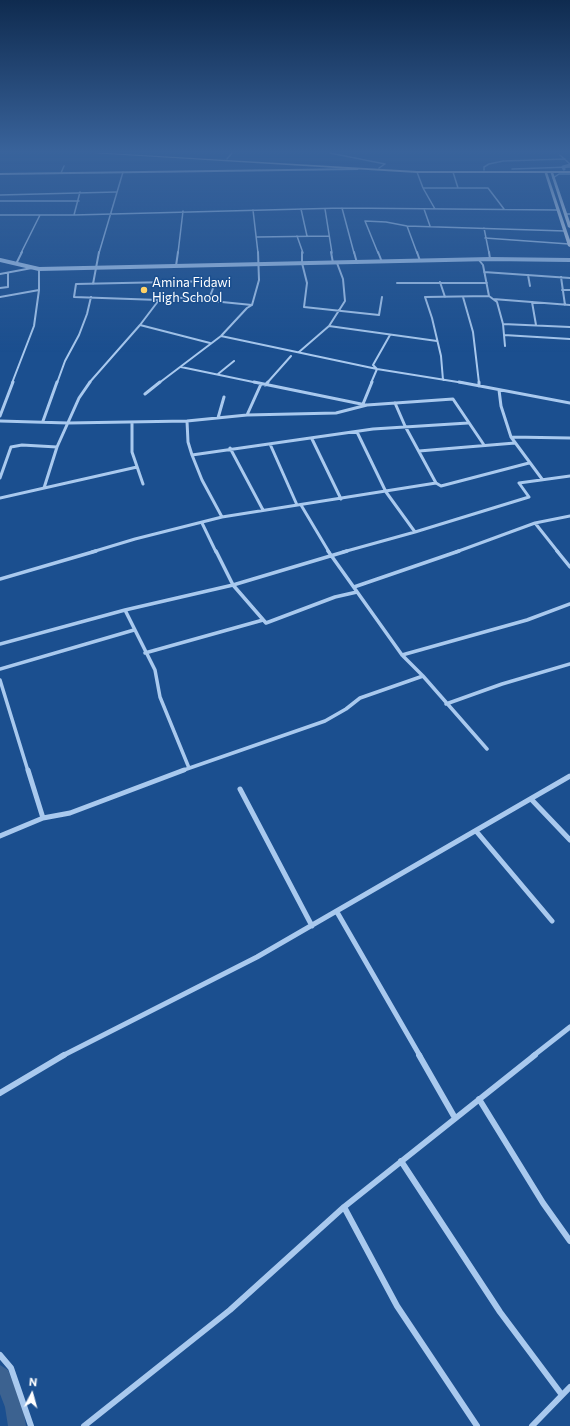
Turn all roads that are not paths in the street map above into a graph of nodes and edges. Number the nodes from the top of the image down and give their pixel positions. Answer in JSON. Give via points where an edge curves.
{"nodes":[{"id":1,"x":38,"y":220,"type":"edge"},
{"id":2,"x":109,"y":220,"type":"edge"},
{"id":3,"x":182,"y":220,"type":"edge"},
{"id":4,"x":255,"y":220,"type":"edge"},
{"id":5,"x":303,"y":220,"type":"edge"},
{"id":6,"x":327,"y":220,"type":"edge"},
{"id":7,"x":345,"y":220,"type":"edge"},
{"id":8,"x":428,"y":220,"type":"edge"},
{"id":9,"x":560,"y":220,"type":"edge"},
{"id":10,"x":407,"y":226,"type":"junction"},
{"id":11,"x":430,"y":226,"type":"junction"},
{"id":12,"x":484,"y":228,"type":"junction"},
{"id":13,"x":565,"y":232,"type":"junction"},
{"id":14,"x":297,"y":236,"type":"junction"},
{"id":15,"x":307,"y":236,"type":"junction"},
{"id":16,"x":329,"y":236,"type":"junction"},
{"id":17,"x":257,"y":237,"type":"junction"},
{"id":18,"x":486,"y":238,"type":"junction"},
{"id":19,"x":569,"y":245,"type":"edge"},
{"id":20,"x":490,"y":259,"type":"junction"},
{"id":21,"x":0,"y":260,"type":"edge"},
{"id":22,"x":479,"y":260,"type":"junction"},
{"id":23,"x":570,"y":260,"type":"edge"},
{"id":24,"x":420,"y":261,"type":"junction"},
{"id":25,"x":357,"y":262,"type":"junction"},
{"id":26,"x":382,"y":262,"type":"junction"},
{"id":27,"x":335,"y":263,"type":"junction"},
{"id":28,"x":16,"y":264,"type":"junction"},
{"id":29,"x":258,"y":264,"type":"junction"},
{"id":30,"x":302,"y":264,"type":"junction"},
{"id":31,"x":176,"y":266,"type":"junction"},
{"id":32,"x":32,"y":268,"type":"junction"},
{"id":33,"x":39,"y":268,"type":"junction"},
{"id":34,"x":95,"y":268,"type":"junction"},
{"id":35,"x":484,"y":272,"type":"junction"},
{"id":36,"x":8,"y":273,"type":"junction"},
{"id":37,"x":0,"y":274,"type":"edge"},
{"id":38,"x":528,"y":275,"type":"junction"},
{"id":39,"x":561,"y":277,"type":"junction"},
{"id":40,"x":570,"y":278,"type":"edge"},
{"id":41,"x":440,"y":282,"type":"junction"},
{"id":42,"x":397,"y":283,"type":"dead end"},
{"id":43,"x":487,"y":283,"type":"junction"},
{"id":44,"x":93,"y":284,"type":"junction"},
{"id":45,"x":530,"y":286,"type":"dead end"},
{"id":46,"x":0,"y":288,"type":"edge"},
{"id":47,"x":39,"y":290,"type":"junction"},
{"id":48,"x":562,"y":290,"type":"junction"},
{"id":49,"x":570,"y":290,"type":"edge"},
{"id":50,"x":0,"y":296,"type":"edge"},
{"id":51,"x":489,"y":296,"type":"junction"},
{"id":52,"x":91,"y":297,"type":"junction"},
{"id":53,"x":382,"y":297,"type":"dead end"},
{"id":54,"x":445,"y":297,"type":"junction"},
{"id":55,"x":463,"y":297,"type":"junction"},
{"id":56,"x":491,"y":299,"type":"junction"},
{"id":57,"x":159,"y":300,"type":"junction"},
{"id":58,"x":208,"y":301,"type":"junction"},
{"id":59,"x":532,"y":302,"type":"junction"},
{"id":60,"x":252,"y":305,"type":"junction"},
{"id":61,"x":565,"y":305,"type":"junction"},
{"id":62,"x":570,"y":305,"type":"edge"},
{"id":63,"x":340,"y":311,"type":"junction"},
{"id":64,"x":503,"y":324,"type":"junction"},
{"id":65,"x":140,"y":325,"type":"junction"},
{"id":66,"x":329,"y":326,"type":"junction"},
{"id":67,"x":536,"y":326,"type":"junction"},
{"id":68,"x":570,"y":327,"type":"edge"},
{"id":69,"x":390,"y":335,"type":"junction"},
{"id":70,"x":504,"y":335,"type":"junction"},
{"id":71,"x":221,"y":336,"type":"junction"},
{"id":72,"x":570,"y":339,"type":"edge"},
{"id":73,"x":437,"y":341,"type":"junction"},
{"id":74,"x":210,"y":343,"type":"junction"},
{"id":75,"x":505,"y":346,"type":"dead end"},
{"id":76,"x":299,"y":352,"type":"junction"},
{"id":77,"x":291,"y":356,"type":"dead end"},
{"id":78,"x":234,"y":361,"type":"dead end"},
{"id":79,"x":181,"y":366,"type":"junction"},
{"id":80,"x":377,"y":369,"type":"junction"},
{"id":81,"x":218,"y":374,"type":"junction"},
{"id":82,"x":443,"y":380,"type":"junction"},
{"id":83,"x":261,"y":384,"type":"junction"},
{"id":84,"x":265,"y":385,"type":"junction"},
{"id":85,"x":479,"y":386,"type":"junction"},
{"id":86,"x":499,"y":390,"type":"junction"},
{"id":87,"x":145,"y":394,"type":"dead end"},
{"id":88,"x":224,"y":398,"type":"dead end"},
{"id":89,"x":395,"y":403,"type":"junction"},
{"id":90,"x":570,"y":403,"type":"edge"},
{"id":91,"x":365,"y":404,"type":"junction"},
{"id":92,"x":247,"y":415,"type":"junction"},
{"id":93,"x":0,"y":416,"type":"edge"},
{"id":94,"x":218,"y":418,"type":"junction"},
{"id":95,"x":0,"y":420,"type":"edge"},
{"id":96,"x":43,"y":421,"type":"junction"},
{"id":97,"x":187,"y":421,"type":"junction"},
{"id":98,"x":68,"y":423,"type":"junction"},
{"id":99,"x":132,"y":423,"type":"junction"},
{"id":100,"x":468,"y":423,"type":"junction"},
{"id":101,"x":405,"y":426,"type":"junction"},
{"id":102,"x":357,"y":432,"type":"junction"},
{"id":103,"x":511,"y":437,"type":"junction"},
{"id":104,"x":570,"y":438,"type":"edge"},
{"id":105,"x":312,"y":439,"type":"junction"},
{"id":106,"x":515,"y":443,"type":"junction"},
{"id":107,"x":270,"y":444,"type":"junction"},
{"id":108,"x":484,"y":445,"type":"junction"},
{"id":109,"x":57,"y":447,"type":"junction"},
{"id":110,"x":230,"y":448,"type":"junction"},
{"id":111,"x":419,"y":451,"type":"junction"},
{"id":112,"x":192,"y":455,"type":"junction"},
{"id":113,"x":529,"y":463,"type":"junction"},
{"id":114,"x":137,"y":467,"type":"junction"},
{"id":115,"x":570,"y":476,"type":"edge"},
{"id":116,"x":0,"y":478,"type":"edge"},
{"id":117,"x":542,"y":479,"type":"junction"},
{"id":118,"x":436,"y":482,"type":"junction"},
{"id":119,"x":143,"y":484,"type":"dead end"},
{"id":120,"x":44,"y":488,"type":"junction"},
{"id":121,"x":386,"y":492,"type":"junction"},
{"id":122,"x":0,"y":498,"type":"edge"},
{"id":123,"x":341,"y":499,"type":"junction"},
{"id":124,"x":299,"y":505,"type":"junction"},
{"id":125,"x":263,"y":510,"type":"junction"},
{"id":126,"x":570,"y":516,"type":"edge"},
{"id":127,"x":222,"y":517,"type":"junction"},
{"id":128,"x":202,"y":523,"type":"junction"},
{"id":129,"x":535,"y":523,"type":"junction"},
{"id":130,"x":415,"y":532,"type":"junction"},
{"id":131,"x":331,"y":555,"type":"junction"},
{"id":132,"x":570,"y":567,"type":"edge"},
{"id":133,"x":0,"y":579,"type":"edge"},
{"id":134,"x":233,"y":586,"type":"junction"},
{"id":135,"x":354,"y":587,"type":"junction"},
{"id":136,"x":357,"y":592,"type":"junction"},
{"id":137,"x":570,"y":604,"type":"edge"},
{"id":138,"x":125,"y":610,"type":"junction"},
{"id":139,"x":263,"y":620,"type":"junction"},
{"id":140,"x":134,"y":630,"type":"junction"},
{"id":141,"x":0,"y":644,"type":"edge"},
{"id":142,"x":145,"y":653,"type":"junction"},
{"id":143,"x":402,"y":655,"type":"junction"},
{"id":144,"x":570,"y":664,"type":"edge"},
{"id":145,"x":0,"y":669,"type":"edge"},
{"id":146,"x":423,"y":676,"type":"junction"},
{"id":147,"x":0,"y":680,"type":"edge"},
{"id":148,"x":446,"y":704,"type":"junction"},
{"id":149,"x":487,"y":749,"type":"dead end"},
{"id":150,"x":189,"y":768,"type":"junction"},
{"id":151,"x":570,"y":776,"type":"edge"},
{"id":152,"x":240,"y":789,"type":"dead end"},
{"id":153,"x":532,"y":799,"type":"junction"},
{"id":154,"x":43,"y":818,"type":"junction"},
{"id":155,"x":476,"y":831,"type":"junction"},
{"id":156,"x":0,"y":836,"type":"edge"},
{"id":157,"x":570,"y":840,"type":"edge"},
{"id":158,"x":337,"y":912,"type":"junction"},
{"id":159,"x":552,"y":921,"type":"dead end"},
{"id":160,"x":312,"y":926,"type":"junction"},
{"id":161,"x":570,"y":1027,"type":"edge"},
{"id":162,"x":0,"y":1093,"type":"edge"},
{"id":163,"x":479,"y":1099,"type":"junction"},
{"id":164,"x":455,"y":1118,"type":"junction"},
{"id":165,"x":401,"y":1161,"type":"junction"},
{"id":166,"x":344,"y":1207,"type":"junction"},
{"id":167,"x":570,"y":1241,"type":"edge"},
{"id":168,"x":0,"y":1355,"type":"edge"},
{"id":169,"x":570,"y":1387,"type":"edge"},
{"id":170,"x":562,"y":1395,"type":"junction"},
{"id":171,"x":31,"y":1426,"type":"edge"},
{"id":172,"x":84,"y":1426,"type":"edge"},
{"id":173,"x":477,"y":1426,"type":"edge"},
{"id":174,"x":532,"y":1426,"type":"edge"}],
"edges":[{"from":1,"to":28,"type":"street"},
{"from":2,"to":34,"type":"street"},
{"from":3,"to":31,"type":"street"},
{"from":4,"to":17,"type":"street"},
{"from":5,"to":15,"type":"street"},
{"from":6,"to":16,"type":"street"},
{"from":7,"to":25,"type":"street"},
{"from":8,"to":11,"type":"street"},
{"from":9,"to":13,"type":"main road"},
{"from":10,"to":11,"type":"street"},
{"from":10,"to":24,"type":"street"},
{"from":10,"to":26,"type":"street","via":[[365,221]]},
{"from":11,"to":12,"type":"street"},
{"from":12,"to":13,"type":"street"},
{"from":12,"to":18,"type":"street"},
{"from":13,"to":19,"type":"main road"},
{"from":14,"to":15,"type":"street"},
{"from":14,"to":17,"type":"street"},
{"from":14,"to":30,"type":"street","via":[[303,254]]},
{"from":15,"to":16,"type":"street"},
{"from":16,"to":27,"type":"street"},
{"from":17,"to":29,"type":"street"},
{"from":18,"to":19,"type":"street"},
{"from":18,"to":20,"type":"street"},
{"from":20,"to":22,"type":"street"},
{"from":20,"to":23,"type":"street"},
{"from":21,"to":28,"type":"street"},
{"from":22,"to":24,"type":"street"},
{"from":22,"to":35,"type":"street"},
{"from":24,"to":26,"type":"street"},
{"from":25,"to":26,"type":"street"},
{"from":25,"to":27,"type":"street"},
{"from":27,"to":30,"type":"street"},
{"from":27,"to":63,"type":"street","via":[[343,279],[346,301]]},
{"from":28,"to":32,"type":"street"},
{"from":29,"to":30,"type":"street"},
{"from":29,"to":31,"type":"street"},
{"from":29,"to":60,"type":"street","via":[[259,280]]},
{"from":30,"to":63,"type":"street","via":[[307,283],[304,307]]},
{"from":31,"to":34,"type":"street"},
{"from":32,"to":33,"type":"street"},
{"from":32,"to":36,"type":"street"},
{"from":33,"to":34,"type":"street"},
{"from":33,"to":47,"type":"street"},
{"from":34,"to":44,"type":"street"},
{"from":35,"to":38,"type":"street"},
{"from":35,"to":43,"type":"street"},
{"from":36,"to":37,"type":"street"},
{"from":36,"to":46,"type":"street","via":[[8,287]]},
{"from":38,"to":39,"type":"street"},
{"from":38,"to":45,"type":"street"},
{"from":39,"to":40,"type":"street"},
{"from":39,"to":48,"type":"street"},
{"from":41,"to":42,"type":"street"},
{"from":41,"to":43,"type":"street"},
{"from":41,"to":54,"type":"street"},
{"from":43,"to":51,"type":"street"},
{"from":44,"to":52,"type":"street","via":[[76,284],[74,297]]},
{"from":44,"to":58,"type":"street","via":[[216,282]]},
{"from":47,"to":50,"type":"street"},
{"from":47,"to":93,"type":"street","via":[[34,326]]},
{"from":48,"to":49,"type":"street"},
{"from":48,"to":61,"type":"street"},
{"from":51,"to":55,"type":"street"},
{"from":51,"to":56,"type":"street"},
{"from":52,"to":57,"type":"street"},
{"from":52,"to":96,"type":"street"},
{"from":53,"to":63,"type":"street","via":[[379,315]]},
{"from":54,"to":55,"type":"street"},
{"from":54,"to":73,"type":"street","via":[[425,297]]},
{"from":55,"to":85,"type":"street","via":[[474,332]]},
{"from":56,"to":59,"type":"street"},
{"from":56,"to":64,"type":"street","via":[[497,302]]},
{"from":57,"to":58,"type":"street","via":[[162,296]]},
{"from":57,"to":65,"type":"street"},
{"from":58,"to":60,"type":"street"},
{"from":59,"to":61,"type":"street"},
{"from":59,"to":67,"type":"street"},
{"from":60,"to":71,"type":"street"},
{"from":61,"to":62,"type":"street"},
{"from":63,"to":66,"type":"street"},
{"from":64,"to":67,"type":"street"},
{"from":64,"to":70,"type":"street"},
{"from":65,"to":74,"type":"street"},
{"from":65,"to":98,"type":"street","via":[[88,384]]},
{"from":66,"to":69,"type":"street"},
{"from":66,"to":76,"type":"street"},
{"from":67,"to":68,"type":"street"},
{"from":69,"to":73,"type":"street"},
{"from":69,"to":80,"type":"street","via":[[373,365]]},
{"from":70,"to":72,"type":"street"},
{"from":70,"to":75,"type":"street"},
{"from":71,"to":74,"type":"street"},
{"from":71,"to":76,"type":"street"},
{"from":73,"to":82,"type":"street"},
{"from":74,"to":79,"type":"street"},
{"from":76,"to":80,"type":"street"},
{"from":77,"to":84,"type":"street"},
{"from":78,"to":81,"type":"street"},
{"from":79,"to":81,"type":"street"},
{"from":79,"to":87,"type":"street"},
{"from":80,"to":82,"type":"street"},
{"from":80,"to":91,"type":"street"},
{"from":81,"to":83,"type":"street"},
{"from":82,"to":85,"type":"street"},
{"from":83,"to":84,"type":"street"},
{"from":83,"to":92,"type":"street"},
{"from":84,"to":91,"type":"street"},
{"from":85,"to":86,"type":"street"},
{"from":86,"to":90,"type":"street"},
{"from":86,"to":103,"type":"street","via":[[501,406]]},
{"from":88,"to":94,"type":"street"},
{"from":89,"to":91,"type":"street"},
{"from":89,"to":100,"type":"street","via":[[453,399]]},
{"from":89,"to":101,"type":"street"},
{"from":91,"to":92,"type":"street","via":[[336,413]]},
{"from":92,"to":94,"type":"street"},
{"from":94,"to":97,"type":"street"},
{"from":95,"to":96,"type":"street"},
{"from":96,"to":98,"type":"street"},
{"from":97,"to":99,"type":"street"},
{"from":97,"to":112,"type":"street","via":[[188,442]]},
{"from":98,"to":99,"type":"street"},
{"from":98,"to":109,"type":"street"},
{"from":99,"to":114,"type":"street","via":[[132,452]]},
{"from":100,"to":101,"type":"street"},
{"from":100,"to":108,"type":"street"},
{"from":101,"to":102,"type":"street"},
{"from":101,"to":111,"type":"street"},
{"from":102,"to":105,"type":"street"},
{"from":102,"to":121,"type":"street"},
{"from":103,"to":104,"type":"street"},
{"from":103,"to":106,"type":"street"},
{"from":105,"to":107,"type":"street"},
{"from":105,"to":123,"type":"street"},
{"from":106,"to":108,"type":"street"},
{"from":106,"to":113,"type":"street"},
{"from":107,"to":110,"type":"street"},
{"from":107,"to":124,"type":"street"},
{"from":108,"to":111,"type":"street"},
{"from":109,"to":116,"type":"street","via":[[11,447]]},
{"from":109,"to":120,"type":"street"},
{"from":110,"to":112,"type":"street"},
{"from":110,"to":125,"type":"street"},
{"from":111,"to":118,"type":"street"},
{"from":112,"to":127,"type":"street"},
{"from":113,"to":117,"type":"street"},
{"from":113,"to":118,"type":"street","via":[[441,486]]},
{"from":114,"to":119,"type":"street"},
{"from":114,"to":120,"type":"street"},
{"from":115,"to":117,"type":"street"},
{"from":117,"to":130,"type":"street","via":[[519,483],[529,497]]},
{"from":118,"to":121,"type":"street"},
{"from":120,"to":122,"type":"street"},
{"from":121,"to":123,"type":"street"},
{"from":121,"to":130,"type":"street"},
{"from":123,"to":124,"type":"street"},
{"from":124,"to":125,"type":"street"},
{"from":124,"to":131,"type":"street"},
{"from":125,"to":127,"type":"street"},
{"from":126,"to":129,"type":"street"},
{"from":127,"to":128,"type":"street"},
{"from":128,"to":133,"type":"street"},
{"from":128,"to":134,"type":"street"},
{"from":129,"to":132,"type":"street"},
{"from":129,"to":135,"type":"street"},
{"from":130,"to":131,"type":"street"},
{"from":131,"to":134,"type":"street"},
{"from":131,"to":135,"type":"street"},
{"from":134,"to":138,"type":"street"},
{"from":134,"to":139,"type":"street"},
{"from":135,"to":136,"type":"street"},
{"from":136,"to":139,"type":"street","via":[[335,597],[266,624]]},
{"from":136,"to":143,"type":"street"},
{"from":137,"to":143,"type":"street","via":[[526,620]]},
{"from":138,"to":140,"type":"street"},
{"from":138,"to":141,"type":"street"},
{"from":139,"to":142,"type":"street"},
{"from":140,"to":142,"type":"street"},
{"from":140,"to":145,"type":"street"},
{"from":142,"to":150,"type":"street","via":[[155,670],[160,697]]},
{"from":143,"to":146,"type":"street"},
{"from":144,"to":148,"type":"street"},
{"from":146,"to":148,"type":"street"},
{"from":146,"to":150,"type":"street","via":[[360,698],[324,721]]},
{"from":147,"to":154,"type":"street"},
{"from":148,"to":149,"type":"street"},
{"from":150,"to":154,"type":"street","via":[[70,813]]},
{"from":151,"to":153,"type":"street"},
{"from":152,"to":160,"type":"street"},
{"from":153,"to":155,"type":"street"},
{"from":153,"to":157,"type":"street"},
{"from":154,"to":156,"type":"street"},
{"from":155,"to":158,"type":"street"},
{"from":155,"to":159,"type":"street"},
{"from":158,"to":160,"type":"street"},
{"from":158,"to":164,"type":"street"},
{"from":160,"to":162,"type":"street","via":[[257,957],[47,1064]]},
{"from":161,"to":163,"type":"street"},
{"from":163,"to":164,"type":"street"},
{"from":163,"to":167,"type":"street","via":[[543,1203]]},
{"from":164,"to":165,"type":"street"},
{"from":165,"to":166,"type":"street"},
{"from":165,"to":170,"type":"street","via":[[500,1312]]},
{"from":166,"to":172,"type":"street","via":[[230,1310]]},
{"from":166,"to":173,"type":"street","via":[[396,1306]]},
{"from":168,"to":171,"type":"street","via":[[11,1368]]},
{"from":169,"to":170,"type":"street"},
{"from":170,"to":174,"type":"street"}]}
